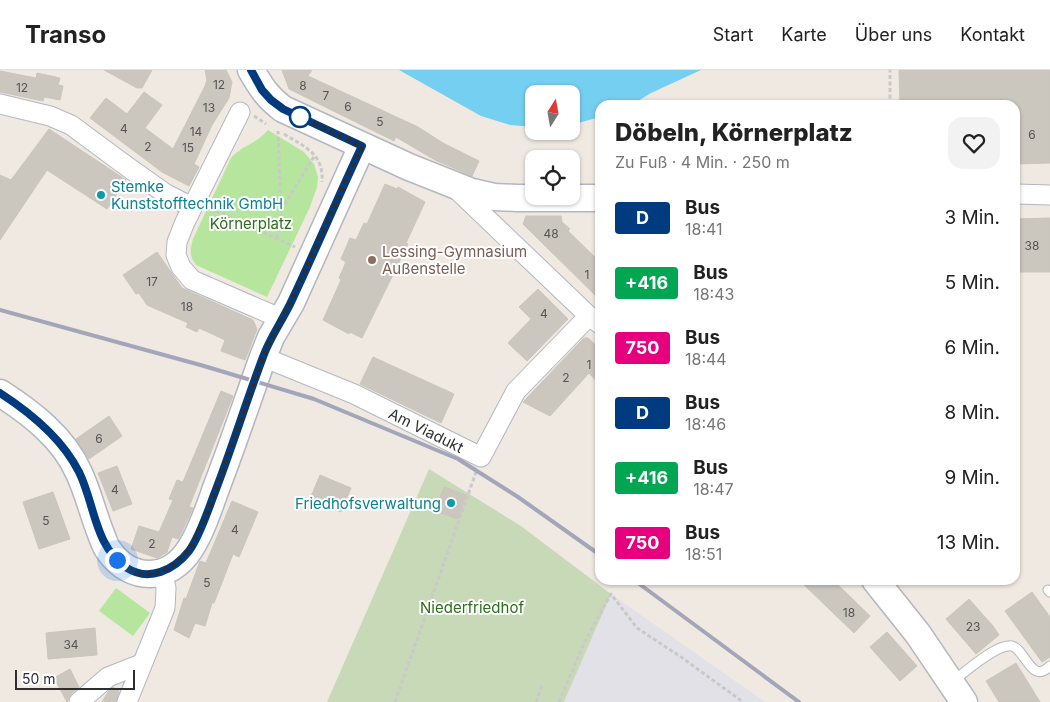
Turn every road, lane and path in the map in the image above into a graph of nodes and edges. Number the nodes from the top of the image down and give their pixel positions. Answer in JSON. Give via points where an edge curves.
{"nodes":[{"id":1,"x":890,"y":70,"type":"edge"},
{"id":2,"x":254,"y":75,"type":"edge"},
{"id":3,"x":890,"y":100,"type":"edge"},
{"id":4,"x":0,"y":104,"type":"edge"},
{"id":5,"x":245,"y":112,"type":"joint"},
{"id":6,"x":278,"y":130,"type":"junction"},
{"id":7,"x":362,"y":146,"type":"junction"},
{"id":8,"x":315,"y":155,"type":"junction"},
{"id":9,"x":454,"y":186,"type":"junction"},
{"id":10,"x":321,"y":188,"type":"dead end"},
{"id":11,"x":1020,"y":194,"type":"edge"},
{"id":12,"x":1050,"y":194,"type":"edge"},
{"id":13,"x":595,"y":198,"type":"edge"},
{"id":14,"x":194,"y":204,"type":"junction"},
{"id":15,"x":281,"y":210,"type":"junction"},
{"id":16,"x":277,"y":238,"type":"junction"},
{"id":17,"x":312,"y":256,"type":"junction"},
{"id":18,"x":282,"y":319,"type":"junction"},
{"id":19,"x":594,"y":320,"type":"edge"},
{"id":20,"x":263,"y":357,"type":"junction"},
{"id":21,"x":0,"y":393,"type":"edge"},
{"id":22,"x":481,"y":457,"type":"junction"},
{"id":23,"x":162,"y":572,"type":"junction"},
{"id":24,"x":878,"y":585,"type":"edge"},
{"id":25,"x":141,"y":664,"type":"junction"},
{"id":26,"x":1050,"y":666,"type":"edge"},
{"id":27,"x":542,"y":686,"type":"dead end"},
{"id":28,"x":958,"y":692,"type":"edge"},
{"id":29,"x":79,"y":702,"type":"edge"},
{"id":30,"x":127,"y":702,"type":"edge"},
{"id":31,"x":395,"y":702,"type":"edge"},
{"id":32,"x":536,"y":702,"type":"edge"},
{"id":33,"x":559,"y":702,"type":"edge"},
{"id":34,"x":743,"y":702,"type":"edge"}],
"edges":[{"from":1,"to":3,"type":"path"},
{"from":2,"to":7,"type":"main road","via":[[271,100],[283,109]]},
{"from":4,"to":14,"type":"street","via":[[50,116],[71,125],[166,194]]},
{"from":5,"to":6,"type":"path"},
{"from":5,"to":14,"type":"street"},
{"from":6,"to":8,"type":"path"},
{"from":6,"to":15,"type":"path"},
{"from":7,"to":9,"type":"main road"},
{"from":7,"to":17,"type":"main road"},
{"from":8,"to":10,"type":"path","via":[[322,171]]},
{"from":8,"to":15,"type":"path"},
{"from":9,"to":13,"type":"main road","via":[[494,197]]},
{"from":9,"to":19,"type":"street"},
{"from":11,"to":12,"type":"street"},
{"from":14,"to":16,"type":"path"},
{"from":14,"to":18,"type":"street","via":[[178,242],[176,255],[181,268],[192,280]]},
{"from":15,"to":16,"type":"path"},
{"from":16,"to":17,"type":"path"},
{"from":17,"to":18,"type":"main road"},
{"from":18,"to":20,"type":"main road"},
{"from":19,"to":22,"type":"street","name":"Am Viadukt","via":[[546,359],[516,391]]},
{"from":20,"to":22,"type":"street","name":"Am Viadukt","via":[[354,394]]},
{"from":20,"to":23,"type":"main road","via":[[208,512],[194,542],[183,558]]},
{"from":21,"to":23,"type":"main road","via":[[36,420],[68,453],[80,473],[107,549],[138,574]]},
{"from":22,"to":31,"type":"path"},
{"from":23,"to":25,"type":"street","via":[[166,588],[165,608]]},
{"from":24,"to":28,"type":"main road","via":[[918,634]]},
{"from":25,"to":29,"type":"street","via":[[108,677]]},
{"from":25,"to":30,"type":"street"},
{"from":26,"to":28,"type":"lane","via":[[1043,671],[1035,670],[1014,647],[996,649]]},
{"from":27,"to":32,"type":"path"},
{"from":33,"to":34,"type":"path","via":[[585,641],[611,594],[637,628]]}]}
